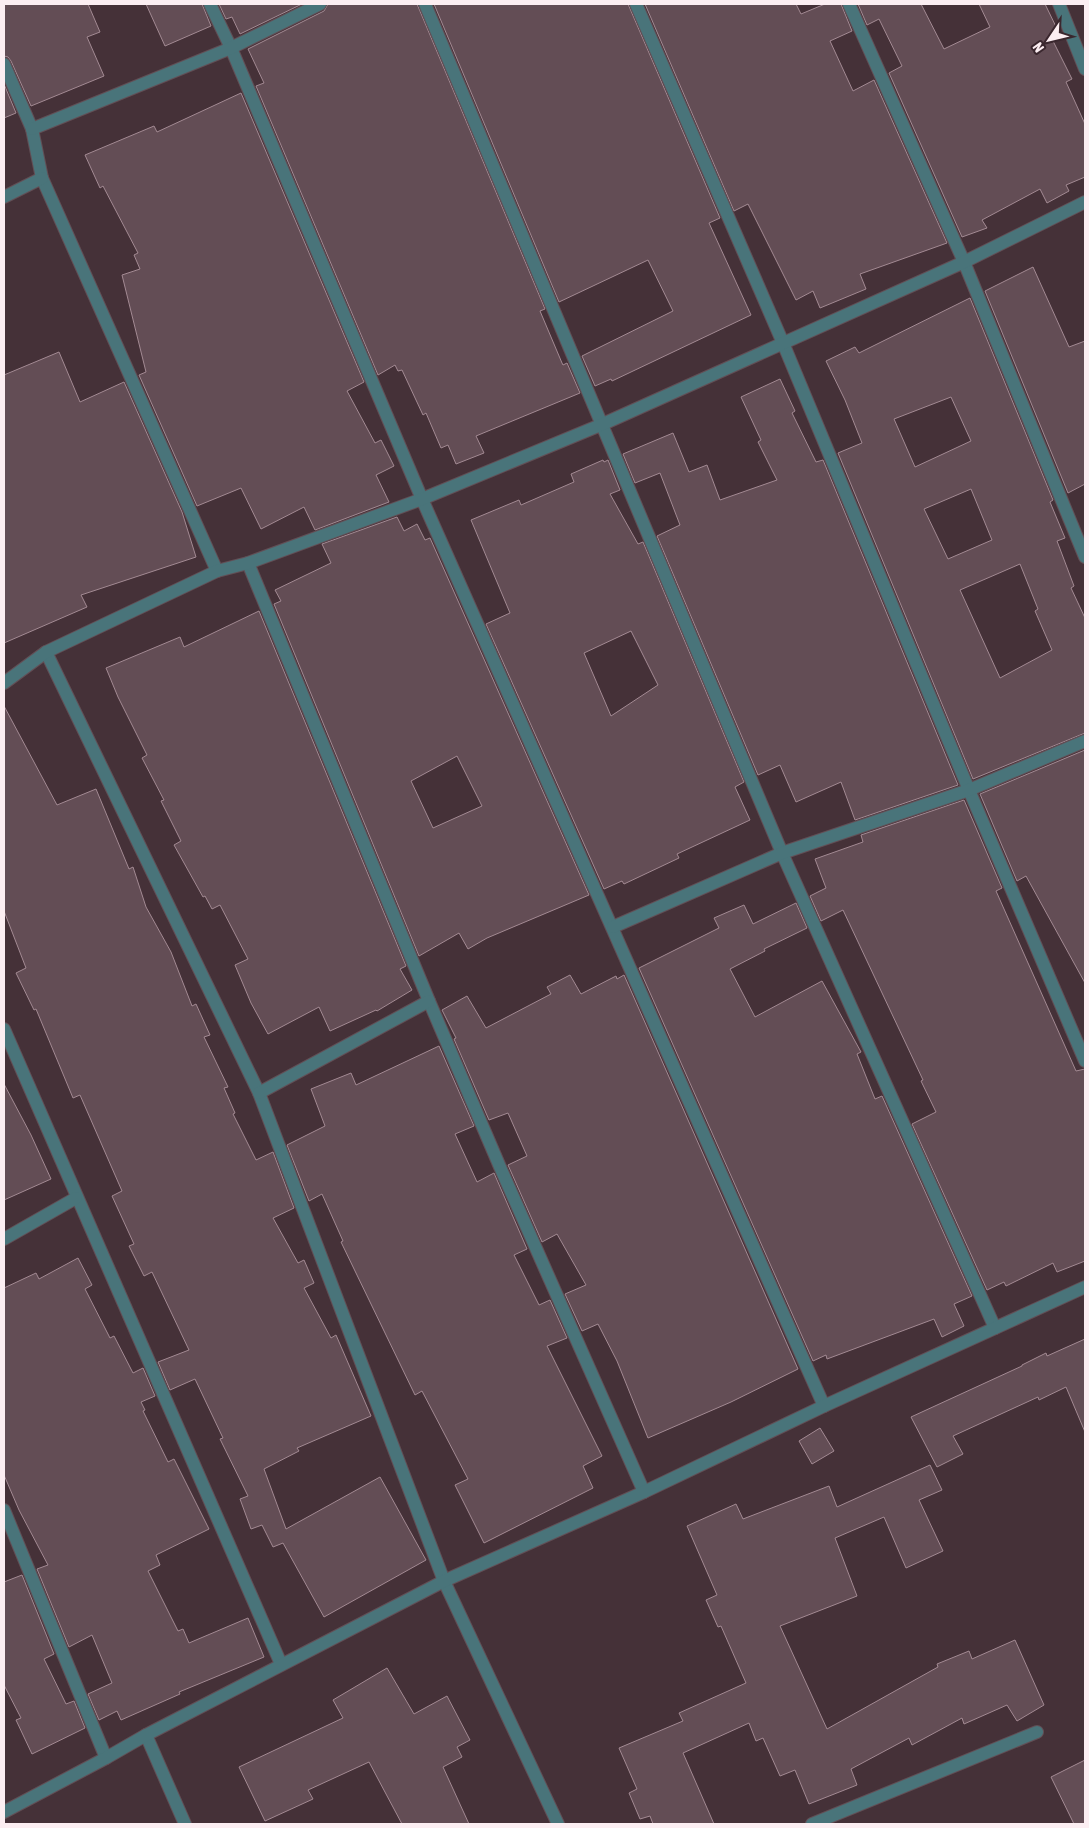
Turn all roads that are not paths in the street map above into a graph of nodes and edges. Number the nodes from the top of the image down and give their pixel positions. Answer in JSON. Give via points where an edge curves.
{"nodes":[{"id":1,"x":210,"y":4,"type":"edge"},
{"id":2,"x":320,"y":4,"type":"edge"},
{"id":3,"x":425,"y":4,"type":"edge"},
{"id":4,"x":636,"y":4,"type":"edge"},
{"id":5,"x":849,"y":4,"type":"edge"},
{"id":6,"x":1059,"y":4,"type":"edge"},
{"id":7,"x":231,"y":48,"type":"junction"},
{"id":8,"x":4,"y":64,"type":"edge"},
{"id":9,"x":1085,"y":69,"type":"edge"},
{"id":10,"x":32,"y":129,"type":"junction"},
{"id":11,"x":42,"y":178,"type":"junction"},
{"id":12,"x":4,"y":197,"type":"edge"},
{"id":13,"x":1085,"y":202,"type":"edge"},
{"id":14,"x":964,"y":262,"type":"junction"},
{"id":15,"x":783,"y":343,"type":"junction"},
{"id":16,"x":603,"y":424,"type":"junction"},
{"id":17,"x":422,"y":499,"type":"junction"},
{"id":18,"x":1085,"y":556,"type":"edge"},
{"id":19,"x":248,"y":564,"type":"junction"},
{"id":20,"x":217,"y":571,"type":"junction"},
{"id":21,"x":46,"y":652,"type":"junction"},
{"id":22,"x":4,"y":683,"type":"edge"},
{"id":23,"x":1085,"y":741,"type":"edge"},
{"id":24,"x":969,"y":790,"type":"junction"},
{"id":25,"x":782,"y":853,"type":"junction"},
{"id":26,"x":613,"y":927,"type":"junction"},
{"id":27,"x":429,"y":1000,"type":"junction"},
{"id":28,"x":4,"y":1029,"type":"edge"},
{"id":29,"x":1085,"y":1061,"type":"edge"},
{"id":30,"x":259,"y":1093,"type":"junction"},
{"id":31,"x":76,"y":1198,"type":"junction"},
{"id":32,"x":4,"y":1239,"type":"edge"},
{"id":33,"x":1085,"y":1287,"type":"edge"},
{"id":34,"x":995,"y":1328,"type":"junction"},
{"id":35,"x":824,"y":1406,"type":"junction"},
{"id":36,"x":644,"y":1492,"type":"junction"},
{"id":37,"x":4,"y":1510,"type":"edge"},
{"id":38,"x":444,"y":1581,"type":"junction"},
{"id":39,"x":281,"y":1664,"type":"junction"},
{"id":40,"x":1037,"y":1732,"type":"dead end"},
{"id":41,"x":146,"y":1735,"type":"junction"},
{"id":42,"x":106,"y":1758,"type":"junction"},
{"id":43,"x":4,"y":1812,"type":"edge"},
{"id":44,"x":185,"y":1824,"type":"edge"},
{"id":45,"x":558,"y":1824,"type":"edge"},
{"id":46,"x":812,"y":1824,"type":"edge"}],
"edges":[{"from":1,"to":7,"type":"street"},
{"from":2,"to":7,"type":"street"},
{"from":3,"to":16,"type":"street"},
{"from":4,"to":15,"type":"street"},
{"from":5,"to":14,"type":"street"},
{"from":6,"to":9,"type":"street"},
{"from":7,"to":10,"type":"street"},
{"from":7,"to":17,"type":"street"},
{"from":8,"to":10,"type":"street"},
{"from":10,"to":11,"type":"street"},
{"from":11,"to":12,"type":"street"},
{"from":11,"to":20,"type":"street"},
{"from":13,"to":14,"type":"street"},
{"from":14,"to":15,"type":"street"},
{"from":14,"to":18,"type":"street"},
{"from":15,"to":16,"type":"street"},
{"from":15,"to":24,"type":"street"},
{"from":16,"to":17,"type":"street"},
{"from":16,"to":25,"type":"street"},
{"from":17,"to":19,"type":"street"},
{"from":17,"to":26,"type":"street"},
{"from":19,"to":20,"type":"street"},
{"from":19,"to":27,"type":"street"},
{"from":20,"to":21,"type":"street"},
{"from":21,"to":22,"type":"street"},
{"from":21,"to":30,"type":"street"},
{"from":23,"to":24,"type":"street"},
{"from":24,"to":25,"type":"street"},
{"from":24,"to":29,"type":"street"},
{"from":25,"to":26,"type":"street"},
{"from":25,"to":34,"type":"street"},
{"from":26,"to":35,"type":"street"},
{"from":27,"to":30,"type":"street"},
{"from":27,"to":36,"type":"street"},
{"from":28,"to":31,"type":"street"},
{"from":30,"to":38,"type":"street"},
{"from":31,"to":32,"type":"street"},
{"from":31,"to":39,"type":"street"},
{"from":33,"to":34,"type":"street"},
{"from":34,"to":35,"type":"street"},
{"from":35,"to":36,"type":"street"},
{"from":36,"to":38,"type":"street"},
{"from":37,"to":42,"type":"street"},
{"from":38,"to":39,"type":"street"},
{"from":38,"to":45,"type":"street"},
{"from":39,"to":41,"type":"street"},
{"from":40,"to":46,"type":"street"},
{"from":41,"to":42,"type":"street"},
{"from":41,"to":44,"type":"street"},
{"from":42,"to":43,"type":"street"}]}
